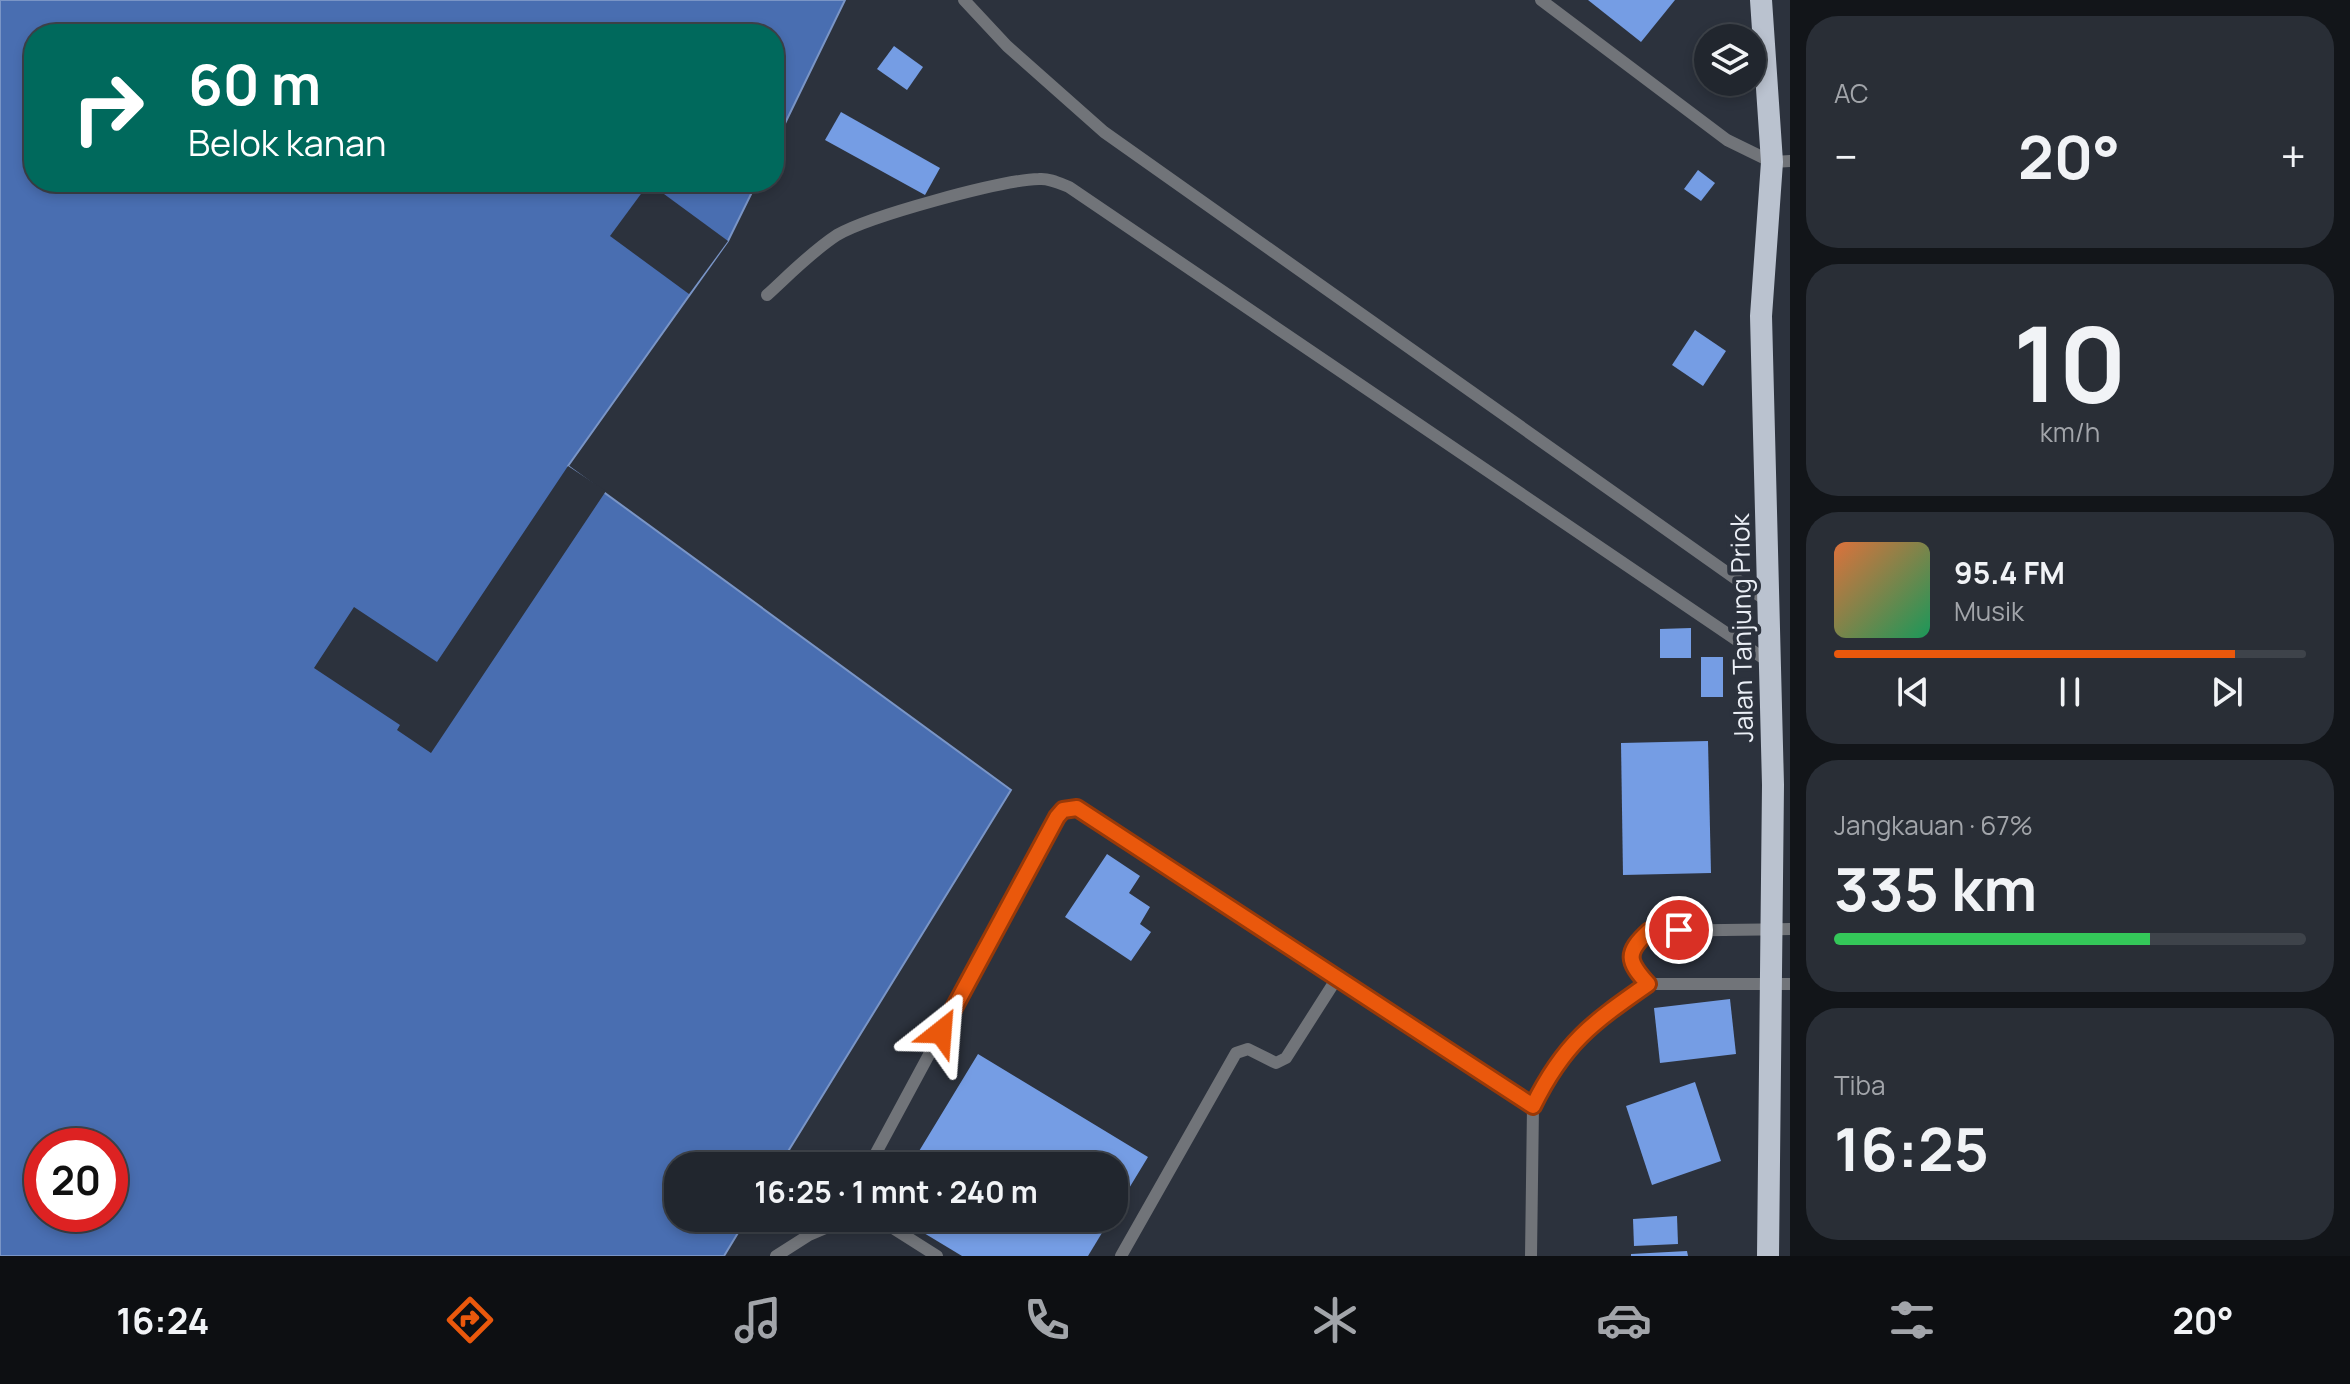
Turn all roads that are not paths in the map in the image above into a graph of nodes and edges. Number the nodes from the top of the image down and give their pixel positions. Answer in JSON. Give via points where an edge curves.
{"nodes":[{"id":1,"x":964,"y":0,"type":"edge"},
{"id":2,"x":1541,"y":0,"type":"edge"},
{"id":3,"x":1761,"y":0,"type":"edge"},
{"id":4,"x":1781,"y":162,"type":"edge"},
{"id":5,"x":767,"y":295,"type":"dead end"},
{"id":6,"x":1771,"y":604,"type":"junction"},
{"id":7,"x":1772,"y":664,"type":"junction"},
{"id":8,"x":1780,"y":929,"type":"edge"},
{"id":9,"x":1337,"y":978,"type":"junction"},
{"id":10,"x":1648,"y":984,"type":"junction"},
{"id":11,"x":1781,"y":984,"type":"edge"},
{"id":12,"x":1533,"y":1106,"type":"junction"},
{"id":13,"x":877,"y":1152,"type":"edge"},
{"id":14,"x":816,"y":1232,"type":"edge"},
{"id":15,"x":899,"y":1232,"type":"edge"},
{"id":16,"x":776,"y":1256,"type":"edge"},
{"id":17,"x":937,"y":1256,"type":"edge"},
{"id":18,"x":1121,"y":1256,"type":"edge"},
{"id":19,"x":1531,"y":1256,"type":"edge"},
{"id":20,"x":1768,"y":1256,"type":"edge"}],
"edges":[{"from":1,"to":6,"type":"lane","via":[[1104,132]]},
{"from":2,"to":4,"type":"lane","via":[[1727,140]]},
{"from":3,"to":4,"type":"highway","name":"Jalan Tanjung Priok"},
{"from":4,"to":6,"type":"highway","name":"Jalan Tanjung Priok","via":[[1761,316]]},
{"from":5,"to":7,"type":"lane","via":[[839,234],[870,221],[1013,181],[1044,178],[1069,187]]},
{"from":6,"to":7,"type":"highway","name":"Jalan Tanjung Priok"},
{"from":7,"to":8,"type":"highway","name":"Jalan Tanjung Priok"},
{"from":8,"to":10,"type":"lane","via":[[1649,931],[1630,954],[1633,968]]},
{"from":8,"to":11,"type":"highway","name":"Jalan Tanjung Priok"},
{"from":9,"to":12,"type":"lane"},
{"from":9,"to":13,"type":"lane","via":[[1077,808],[1063,810]]},
{"from":9,"to":18,"type":"lane","via":[[1286,1058],[1276,1063],[1248,1049],[1236,1053]]},
{"from":10,"to":11,"type":"lane"},
{"from":10,"to":12,"type":"lane","via":[[1572,1042]]},
{"from":11,"to":20,"type":"highway","name":"Jalan Tanjung Priok"},
{"from":12,"to":19,"type":"lane"},
{"from":14,"to":16,"type":"lane"},
{"from":15,"to":17,"type":"lane"}]}
